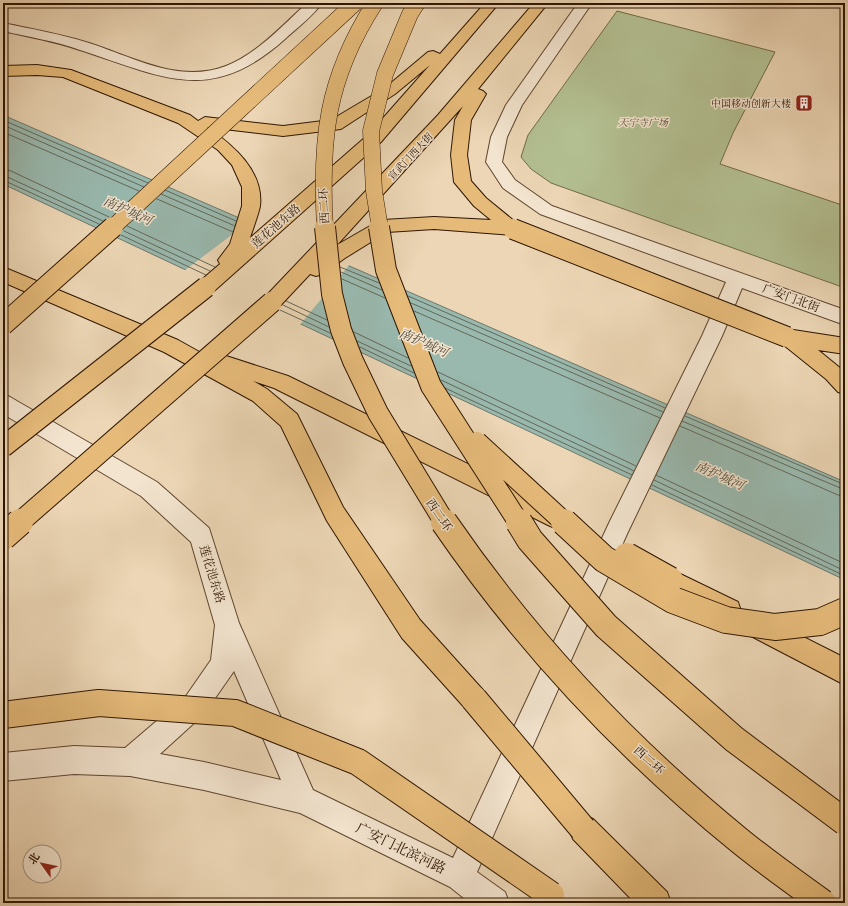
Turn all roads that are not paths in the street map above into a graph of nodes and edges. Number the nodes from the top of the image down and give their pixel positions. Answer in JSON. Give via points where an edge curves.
{"nodes":[{"id":1,"x":315,"y":3,"type":"edge"},
{"id":2,"x":355,"y":3,"type":"edge"},
{"id":3,"x":375,"y":3,"type":"edge"},
{"id":4,"x":417,"y":3,"type":"edge"},
{"id":5,"x":484,"y":3,"type":"edge"},
{"id":6,"x":492,"y":3,"type":"edge"},
{"id":7,"x":541,"y":3,"type":"edge"},
{"id":8,"x":585,"y":3,"type":"edge"},
{"id":9,"x":3,"y":27,"type":"edge"},
{"id":10,"x":507,"y":46,"type":"junction"},
{"id":11,"x":6,"y":71,"type":"edge"},
{"id":12,"x":184,"y":120,"type":"junction"},
{"id":13,"x":512,"y":229,"type":"junction"},
{"id":14,"x":3,"y":274,"type":"edge"},
{"id":15,"x":737,"y":278,"type":"junction"},
{"id":16,"x":206,"y":287,"type":"junction"},
{"id":17,"x":272,"y":302,"type":"junction"},
{"id":18,"x":845,"y":318,"type":"edge"},
{"id":19,"x":3,"y":325,"type":"edge"},
{"id":20,"x":787,"y":338,"type":"junction"},
{"id":21,"x":171,"y":346,"type":"junction"},
{"id":22,"x":845,"y":346,"type":"edge"},
{"id":23,"x":845,"y":386,"type":"edge"},
{"id":24,"x":3,"y":403,"type":"edge"},
{"id":25,"x":455,"y":422,"type":"junction"},
{"id":26,"x":3,"y":447,"type":"edge"},
{"id":27,"x":3,"y":536,"type":"edge"},
{"id":28,"x":845,"y":611,"type":"edge"},
{"id":29,"x":227,"y":624,"type":"junction"},
{"id":30,"x":845,"y":672,"type":"edge"},
{"id":31,"x":3,"y":715,"type":"edge"},
{"id":32,"x":130,"y":762,"type":"junction"},
{"id":33,"x":3,"y":767,"type":"edge"},
{"id":34,"x":303,"y":800,"type":"junction"},
{"id":35,"x":845,"y":822,"type":"edge"},
{"id":36,"x":460,"y":877,"type":"junction"},
{"id":37,"x":558,"y":899,"type":"edge"},
{"id":38,"x":494,"y":903,"type":"edge"},
{"id":39,"x":656,"y":903,"type":"edge"},
{"id":40,"x":823,"y":903,"type":"edge"}],
"edges":[{"from":1,"to":9,"type":"street","via":[[261,51],[232,69],[197,78],[169,75],[82,46]]},
{"from":2,"to":19,"type":"highway","bridge":true,"via":[[117,224]]},
{"from":3,"to":40,"type":"highway","name":"西二环","bridge":true,"via":[[355,36],[341,71],[327,118],[322,168],[326,257],[335,305],[355,369],[430,504],[486,584],[546,656],[621,736],[740,841]]},
{"from":4,"to":25,"type":"highway","bridge":true,"via":[[385,74],[371,131],[374,191],[386,270],[431,386]]},
{"from":5,"to":12,"type":"highway","bridge":true,"via":[[434,53],[390,91],[335,125],[283,131]]},
{"from":6,"to":16,"type":"highway","name":"莲花池东路","bridge":true,"via":[[375,138]]},
{"from":7,"to":10,"type":"highway","name":"宣武门西大街"},
{"from":8,"to":15,"type":"street","name":"广安门北街","via":[[514,105],[499,138],[494,162],[508,184],[546,210]]},
{"from":10,"to":13,"type":"highway","via":[[463,120],[459,155],[463,182],[480,202]]},
{"from":10,"to":17,"type":"highway","name":"宣武门西大街","bridge":true,"via":[[421,144]]},
{"from":11,"to":12,"type":"highway","via":[[37,70],[66,73]]},
{"from":12,"to":16,"type":"highway","via":[[224,146],[239,164],[251,187],[251,206],[238,246]]},
{"from":13,"to":17,"type":"highway","bridge":true,"via":[[434,223],[383,226],[338,253]]},
{"from":13,"to":20,"type":"highway","bridge":true},
{"from":14,"to":21,"type":"highway"},
{"from":15,"to":18,"type":"street","name":"广安门北街"},
{"from":15,"to":36,"type":"street","via":[[712,336],[618,529]]},
{"from":16,"to":26,"type":"highway","name":"莲花池东路","bridge":true},
{"from":17,"to":27,"type":"highway","bridge":true},
{"from":20,"to":22,"type":"highway"},
{"from":20,"to":23,"type":"highway","via":[[833,373]]},
{"from":21,"to":30,"type":"highway","bridge":true,"via":[[281,382],[591,536]]},
{"from":21,"to":39,"type":"highway","bridge":true,"via":[[260,395],[289,420],[335,514],[407,623],[583,829]]},
{"from":24,"to":29,"type":"street","name":"莲花池东路","via":[[148,489],[200,536]]},
{"from":25,"to":28,"type":"highway","bridge":true,"via":[[604,559],[673,600],[726,620],[775,627],[820,622]]},
{"from":25,"to":35,"type":"highway","bridge":true,"via":[[530,540],[606,626],[734,739]]},
{"from":29,"to":32,"type":"street","via":[[224,665],[195,705]]},
{"from":29,"to":34,"type":"street"},
{"from":31,"to":37,"type":"highway","bridge":true,"via":[[99,703],[234,713],[358,762]]},
{"from":32,"to":33,"type":"street","name":"广安门北滨河路","via":[[74,760]]},
{"from":32,"to":34,"type":"street","name":"广安门北滨河路","via":[[204,776]]},
{"from":34,"to":36,"type":"street","name":"广安门北滨河路"},
{"from":36,"to":38,"type":"street","name":"广安门北滨河路"}]}
